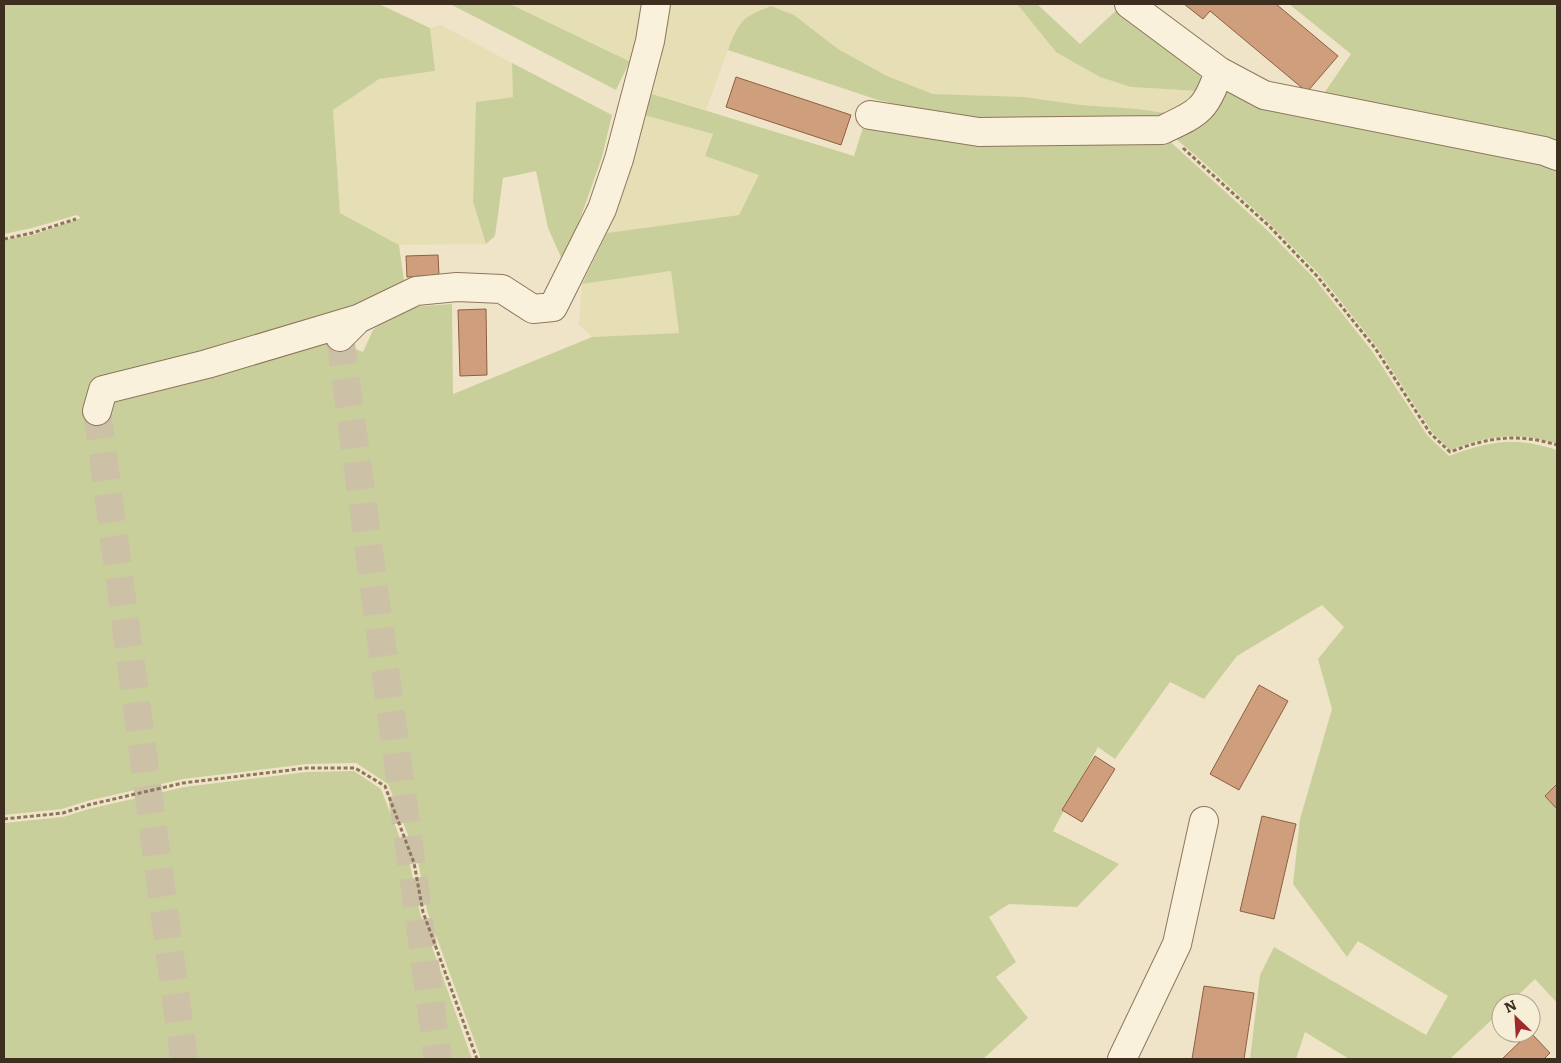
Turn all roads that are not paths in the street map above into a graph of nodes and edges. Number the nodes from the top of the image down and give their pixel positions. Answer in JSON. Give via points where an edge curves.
{"nodes":[{"id":1,"x":656,"y":4,"type":"edge"},
{"id":2,"x":1129,"y":4,"type":"edge"},
{"id":3,"x":1219,"y":71,"type":"junction"},
{"id":4,"x":870,"y":115,"type":"dead end"},
{"id":5,"x":1557,"y":156,"type":"edge"},
{"id":6,"x":97,"y":411,"type":"tunnel mouth"},
{"id":7,"x":1204,"y":821,"type":"dead end"},
{"id":8,"x":1122,"y":1059,"type":"edge"}],
"edges":[{"from":1,"to":6,"type":"street","via":[[650,41],[619,159],[602,209],[554,307],[533,309],[502,288],[457,287],[416,291],[349,328],[103,390]]},
{"from":2,"to":3,"type":"street"},
{"from":3,"to":4,"type":"street","via":[[1205,106],[1162,130],[978,132]]},
{"from":3,"to":5,"type":"street","via":[[1264,95]]},
{"from":7,"to":8,"type":"street","via":[[1177,944]]}]}
